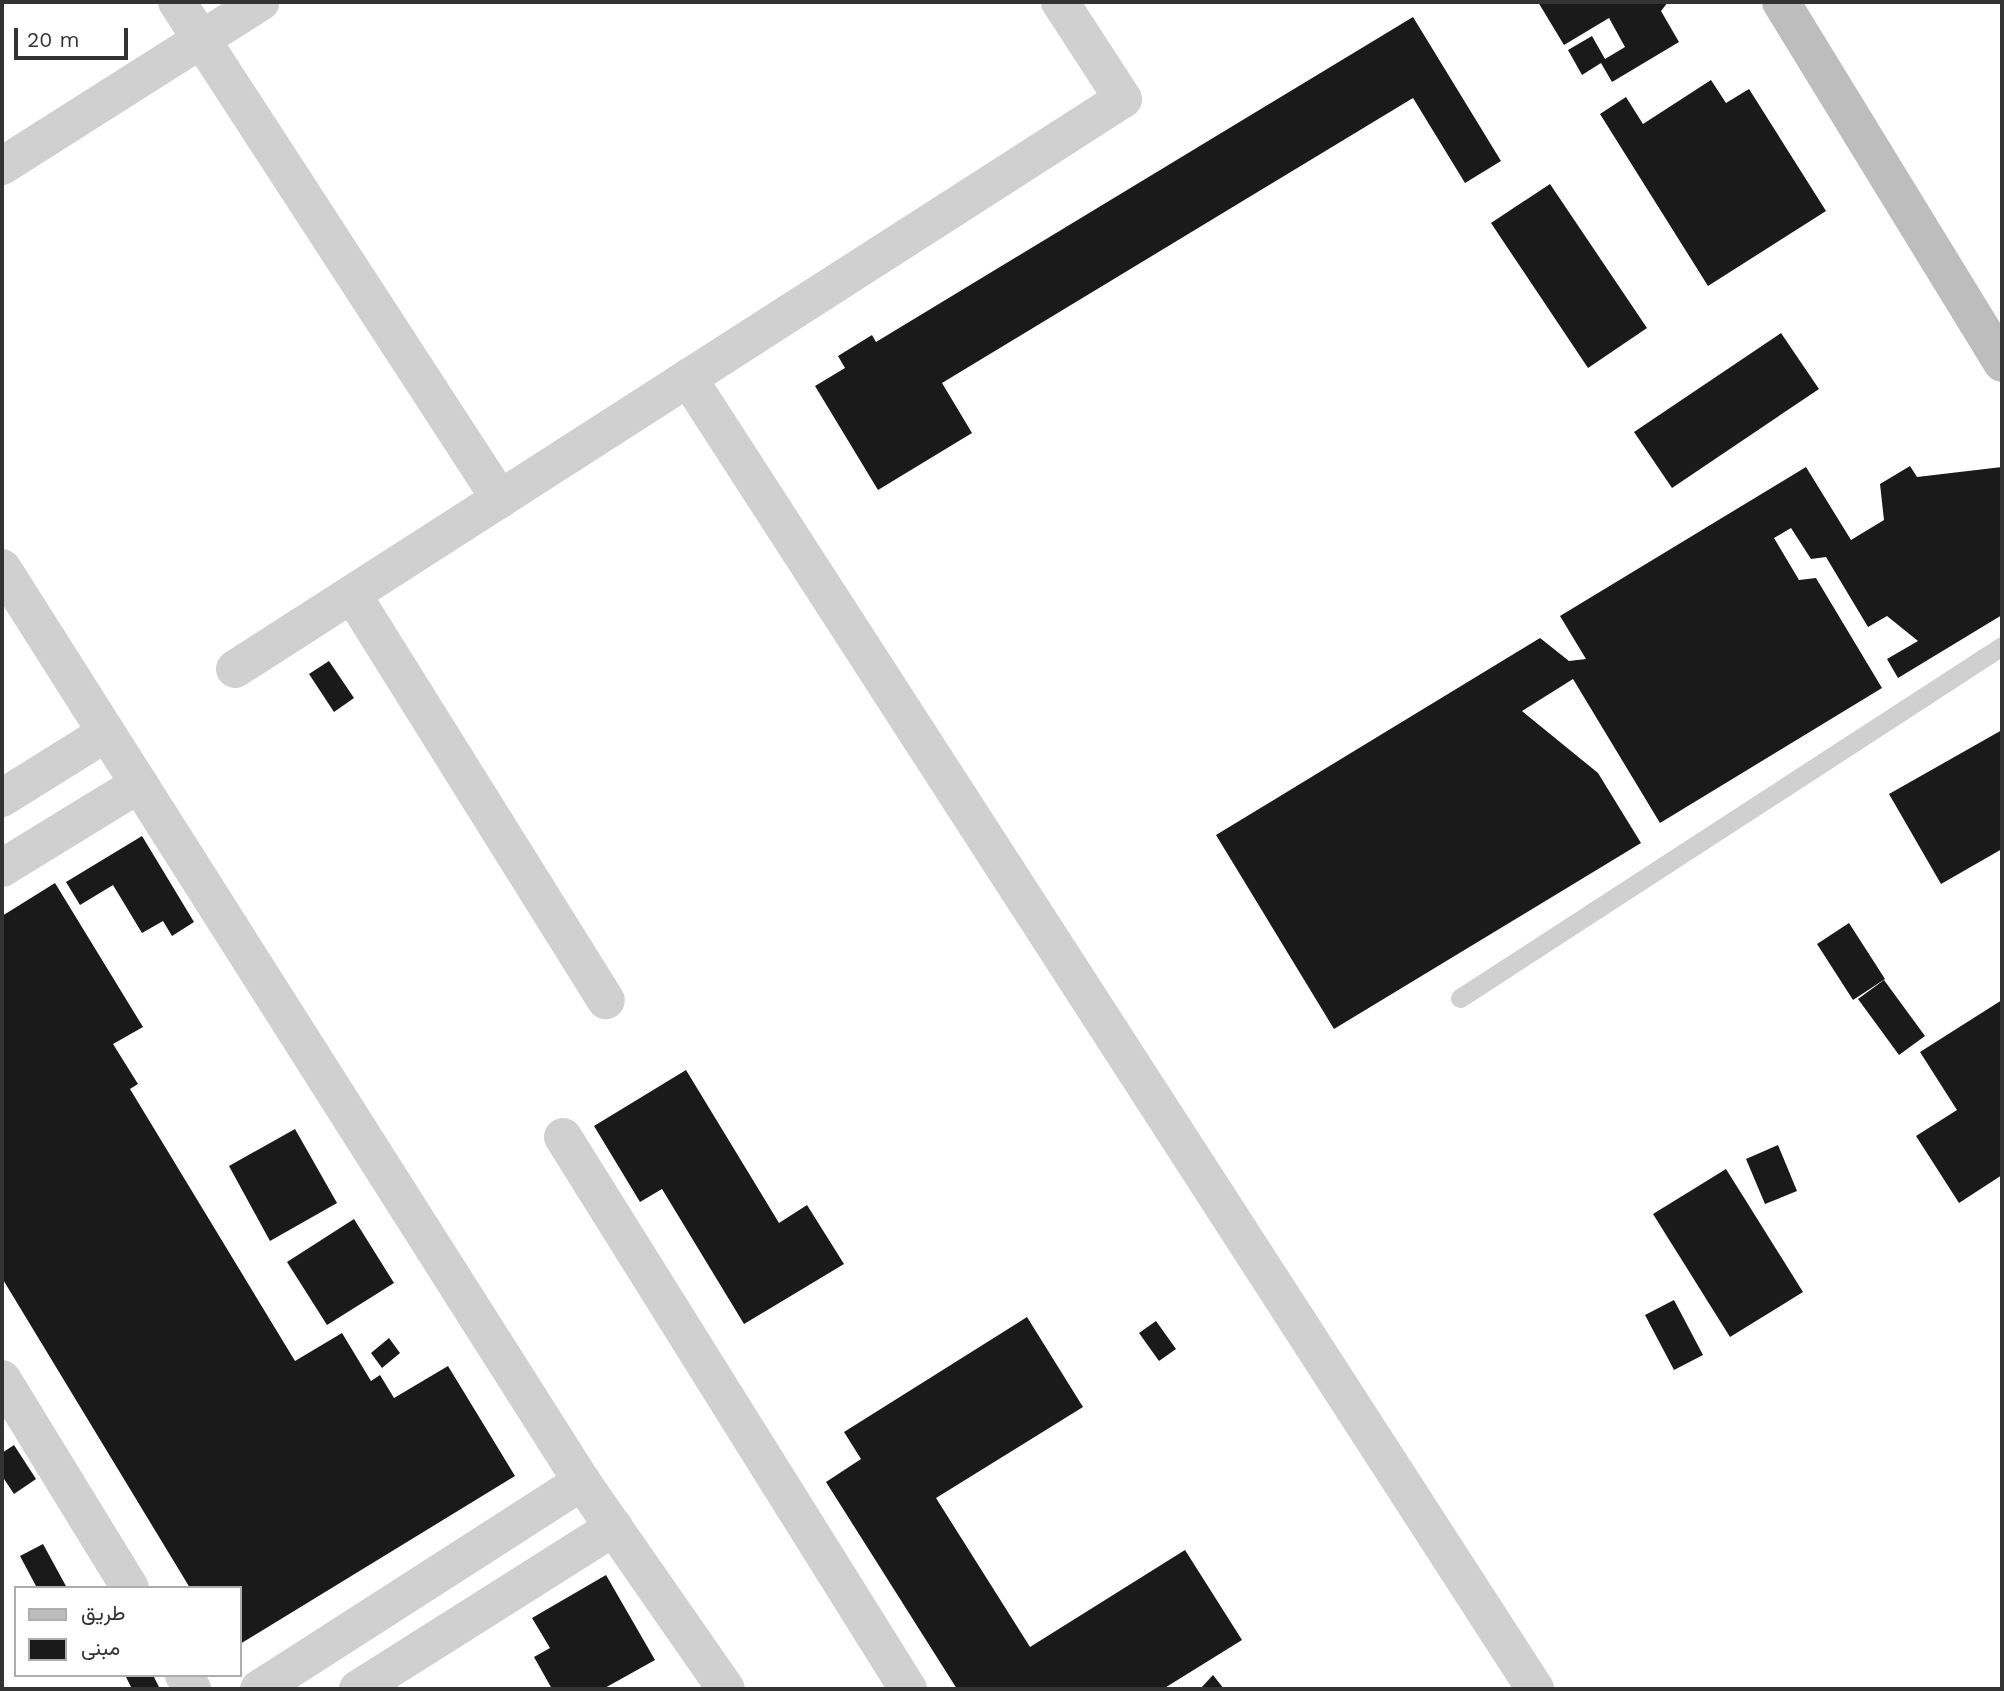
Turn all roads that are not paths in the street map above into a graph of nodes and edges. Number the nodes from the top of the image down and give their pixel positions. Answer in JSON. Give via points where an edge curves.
{"nodes":[{"id":1,"x":177,"y":2,"type":"edge"},
{"id":2,"x":260,"y":2,"type":"edge"},
{"id":3,"x":1060,"y":2,"type":"edge"},
{"id":4,"x":1781,"y":2,"type":"edge"},
{"id":5,"x":202,"y":39,"type":"junction"},
{"id":6,"x":2,"y":166,"type":"edge"},
{"id":7,"x":2002,"y":363,"type":"edge"},
{"id":8,"x":688,"y":378,"type":"junction"},
{"id":9,"x":500,"y":499,"type":"junction"},
{"id":10,"x":2,"y":568,"type":"edge"},
{"id":11,"x":352,"y":594,"type":"junction"},
{"id":12,"x":2002,"y":646,"type":"edge"},
{"id":13,"x":235,"y":669,"type":"dead end"},
{"id":14,"x":106,"y":733,"type":"junction"},
{"id":15,"x":139,"y":784,"type":"junction"},
{"id":16,"x":2,"y":798,"type":"edge"},
{"id":17,"x":2,"y":868,"type":"edge"},
{"id":18,"x":1460,"y":998,"type":"dead end"},
{"id":19,"x":606,"y":1000,"type":"dead end"},
{"id":20,"x":563,"y":1137,"type":"dead end"},
{"id":21,"x":2,"y":1379,"type":"edge"},
{"id":22,"x":582,"y":1482,"type":"junction"},
{"id":23,"x":614,"y":1527,"type":"junction"},
{"id":24,"x":129,"y":1586,"type":"edge"},
{"id":25,"x":259,"y":1689,"type":"edge"},
{"id":26,"x":358,"y":1689,"type":"edge"},
{"id":27,"x":726,"y":1689,"type":"edge"},
{"id":28,"x":908,"y":1689,"type":"edge"},
{"id":29,"x":1535,"y":1689,"type":"edge"}],
"edges":[{"from":1,"to":5,"type":"street"},
{"from":2,"to":5,"type":"street"},
{"from":3,"to":8,"type":"street","via":[[1123,99]]},
{"from":4,"to":7,"type":"main road"},
{"from":5,"to":6,"type":"street"},
{"from":5,"to":9,"type":"street"},
{"from":8,"to":9,"type":"street"},
{"from":8,"to":29,"type":"street"},
{"from":9,"to":11,"type":"street"},
{"from":10,"to":14,"type":"street"},
{"from":11,"to":13,"type":"street"},
{"from":11,"to":19,"type":"street"},
{"from":12,"to":18,"type":"lane"},
{"from":14,"to":15,"type":"street"},
{"from":14,"to":16,"type":"street"},
{"from":15,"to":17,"type":"street"},
{"from":15,"to":22,"type":"street"},
{"from":20,"to":28,"type":"street"},
{"from":21,"to":24,"type":"street"},
{"from":22,"to":23,"type":"street"},
{"from":22,"to":25,"type":"street"},
{"from":23,"to":26,"type":"street"},
{"from":23,"to":27,"type":"street"}]}
